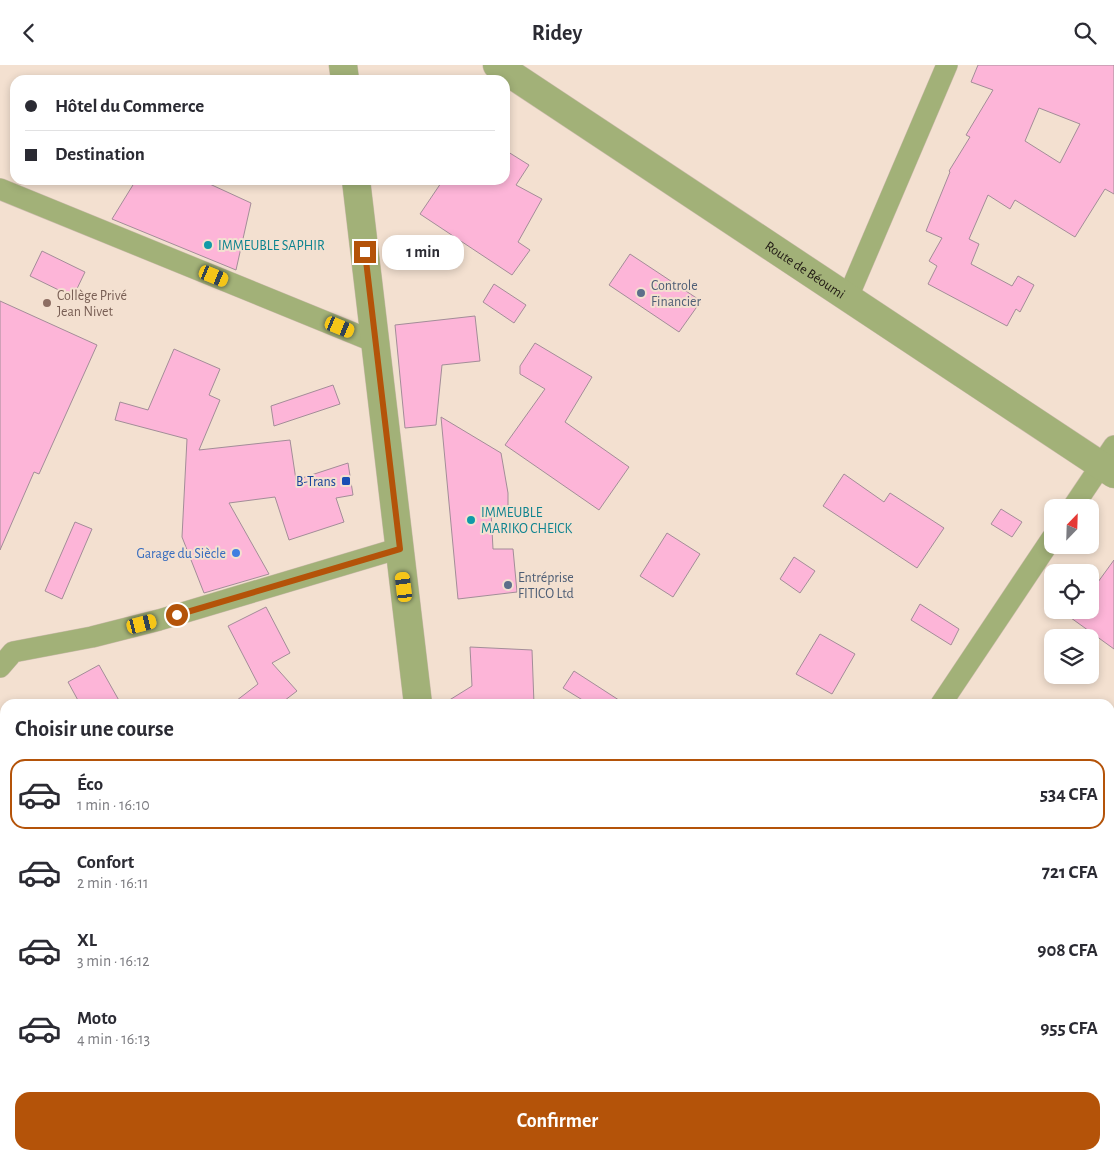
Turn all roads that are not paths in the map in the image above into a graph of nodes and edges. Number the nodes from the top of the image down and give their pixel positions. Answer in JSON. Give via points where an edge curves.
{"nodes":[{"id":1,"x":497,"y":65,"type":"edge"},
{"id":2,"x":947,"y":65,"type":"edge"},
{"id":3,"x":357,"y":185,"type":"edge"},
{"id":4,"x":0,"y":189,"type":"edge"},
{"id":5,"x":848,"y":297,"type":"junction"},
{"id":6,"x":375,"y":342,"type":"junction"},
{"id":7,"x":1110,"y":462,"type":"edge"},
{"id":8,"x":1080,"y":499,"type":"edge"},
{"id":9,"x":400,"y":549,"type":"junction"},
{"id":10,"x":1044,"y":550,"type":"edge"},
{"id":11,"x":4,"y":655,"type":"edge"},
{"id":12,"x":417,"y":699,"type":"edge"},
{"id":13,"x":945,"y":699,"type":"edge"}],
"edges":[{"from":1,"to":5,"type":"street","name":"Route de Béoumi"},
{"from":2,"to":5,"type":"street"},
{"from":3,"to":6,"type":"street"},
{"from":4,"to":6,"type":"street"},
{"from":5,"to":7,"type":"street","name":"Route de Béoumi"},
{"from":6,"to":9,"type":"street"},
{"from":7,"to":8,"type":"street"},
{"from":9,"to":11,"type":"street","via":[[160,620]]},
{"from":9,"to":12,"type":"street"},
{"from":10,"to":13,"type":"street"}]}
